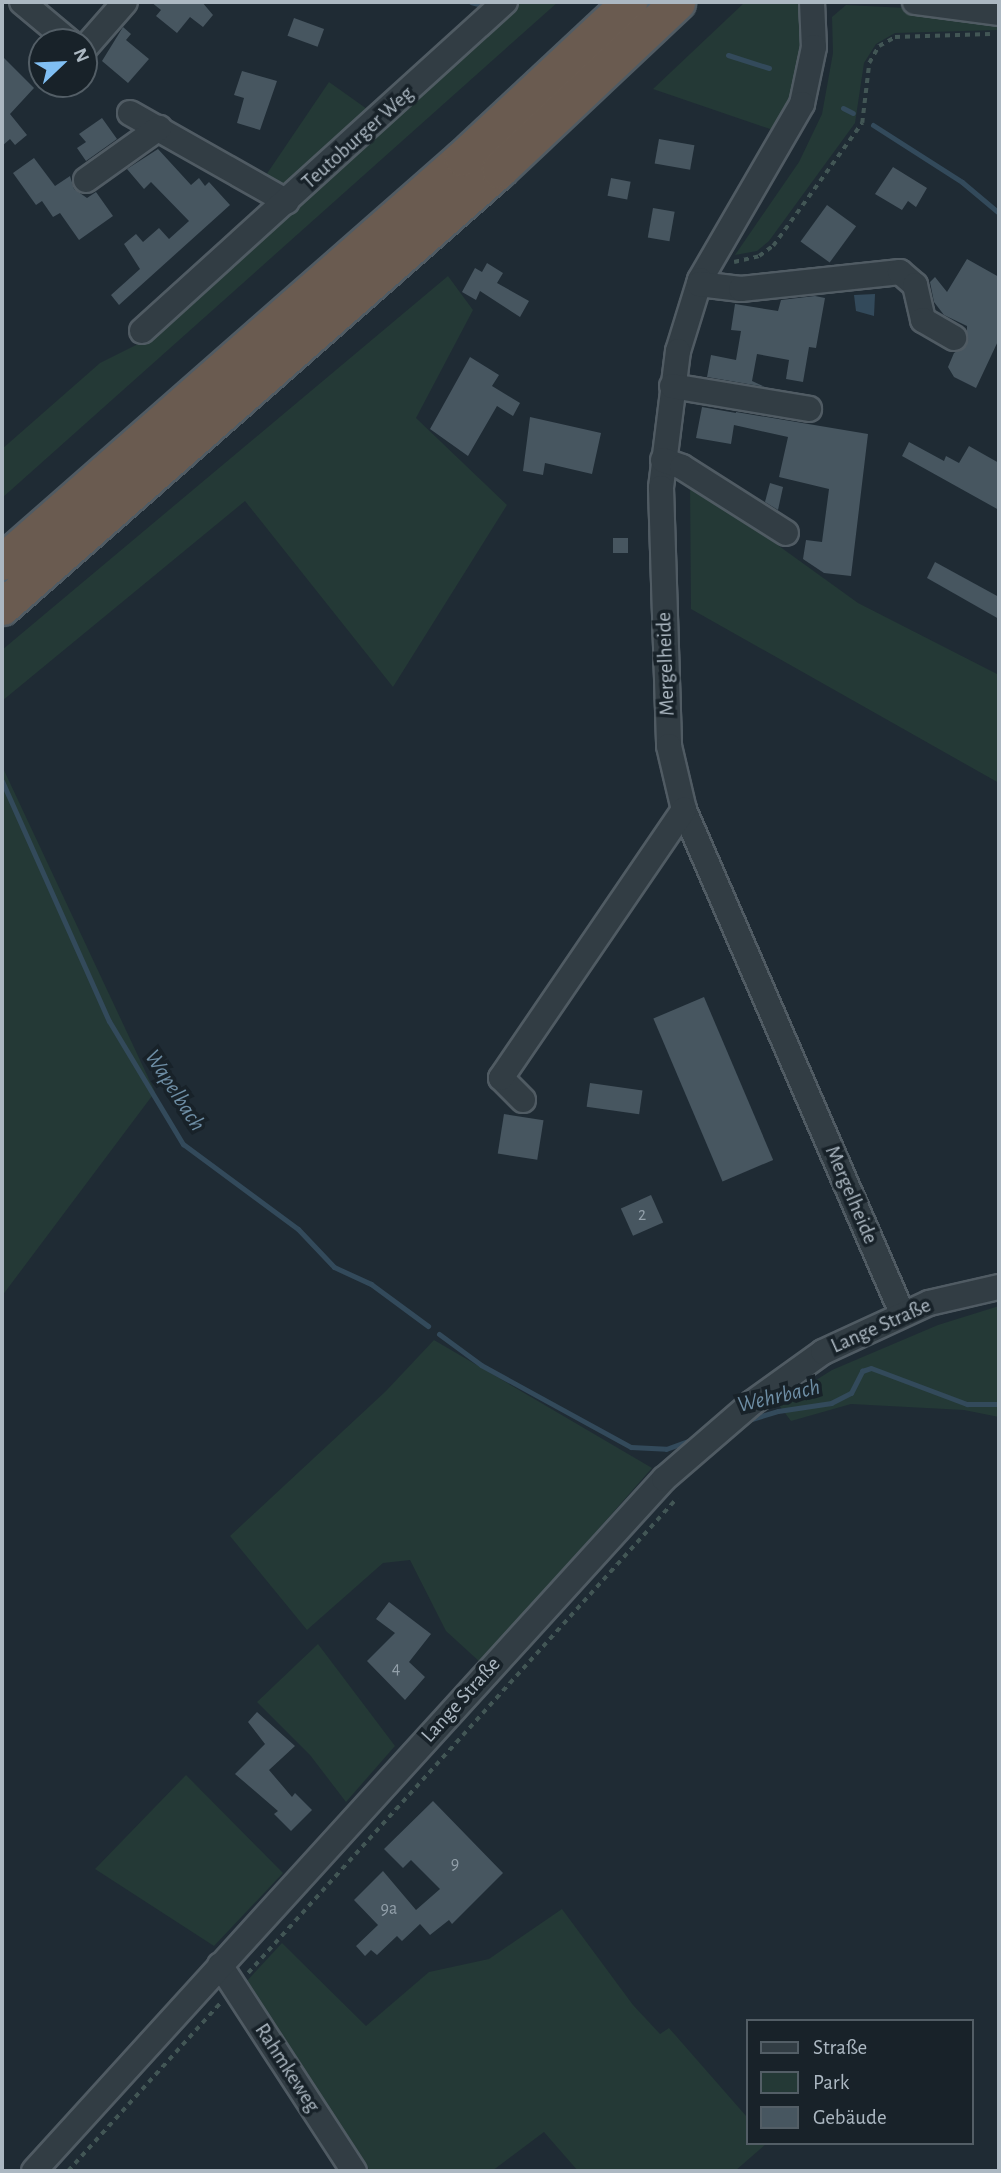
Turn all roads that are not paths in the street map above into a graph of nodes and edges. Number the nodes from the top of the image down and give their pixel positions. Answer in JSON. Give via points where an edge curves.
{"nodes":[{"id":1,"x":22,"y":2,"type":"edge"},
{"id":2,"x":125,"y":2,"type":"edge"},
{"id":3,"x":505,"y":2,"type":"edge"},
{"id":4,"x":629,"y":2,"type":"edge"},
{"id":5,"x":677,"y":2,"type":"edge"},
{"id":6,"x":812,"y":2,"type":"edge"},
{"id":7,"x":915,"y":2,"type":"edge"},
{"id":8,"x":999,"y":13,"type":"edge"},
{"id":9,"x":53,"y":28,"type":"edge"},
{"id":10,"x":98,"y":33,"type":"edge"},
{"id":11,"x":130,"y":113,"type":"dead end"},
{"id":12,"x":159,"y":128,"type":"junction"},
{"id":13,"x":86,"y":180,"type":"dead end"},
{"id":14,"x":287,"y":202,"type":"junction"},
{"id":15,"x":699,"y":284,"type":"junction"},
{"id":16,"x":142,"y":331,"type":"dead end"},
{"id":17,"x":954,"y":338,"type":"dead end"},
{"id":18,"x":673,"y":386,"type":"junction"},
{"id":19,"x":809,"y":410,"type":"dead end"},
{"id":20,"x":663,"y":460,"type":"junction"},
{"id":21,"x":786,"y":533,"type":"dead end"},
{"id":22,"x":2,"y":562,"type":"edge"},
{"id":23,"x":2,"y":607,"type":"edge"},
{"id":24,"x":684,"y":810,"type":"junction"},
{"id":25,"x":523,"y":1100,"type":"dead end"},
{"id":26,"x":999,"y":1287,"type":"edge"},
{"id":27,"x":902,"y":1314,"type":"junction"},
{"id":28,"x":220,"y":1965,"type":"junction"},
{"id":29,"x":34,"y":2171,"type":"edge"},
{"id":30,"x":354,"y":2171,"type":"edge"}],
"edges":[{"from":1,"to":9,"type":"street"},
{"from":2,"to":10,"type":"street"},
{"from":3,"to":14,"type":"street","name":"Teutoburger Weg"},
{"from":4,"to":22,"type":"highway","via":[[462,158]]},
{"from":5,"to":23,"type":"highway","via":[[499,170]]},
{"from":6,"to":15,"type":"street","name":"Mergelheide","via":[[814,47],[802,104]]},
{"from":7,"to":8,"type":"street"},
{"from":11,"to":12,"type":"street","name":"Teutoburger Weg"},
{"from":12,"to":13,"type":"street"},
{"from":12,"to":14,"type":"street","name":"Teutoburger Weg"},
{"from":14,"to":16,"type":"street"},
{"from":15,"to":17,"type":"street","via":[[741,289],[900,272],[915,285],[923,320]]},
{"from":15,"to":18,"type":"street","name":"Mergelheide","via":[[678,351]]},
{"from":18,"to":19,"type":"street"},
{"from":18,"to":20,"type":"street","name":"Mergelheide"},
{"from":20,"to":21,"type":"street","via":[[682,467]]},
{"from":20,"to":24,"type":"street","name":"Mergelheide","via":[[669,746]]},
{"from":24,"to":25,"type":"street","via":[[501,1078]]},
{"from":24,"to":27,"type":"street","name":"Mergelheide"},
{"from":26,"to":27,"type":"street","name":"Lange Straße"},
{"from":27,"to":28,"type":"street","name":"Lange Straße","via":[[823,1352],[752,1403],[664,1479]]},
{"from":28,"to":29,"type":"street","name":"Lange Straße"},
{"from":28,"to":30,"type":"street","name":"Rahmkeweg"}]}
